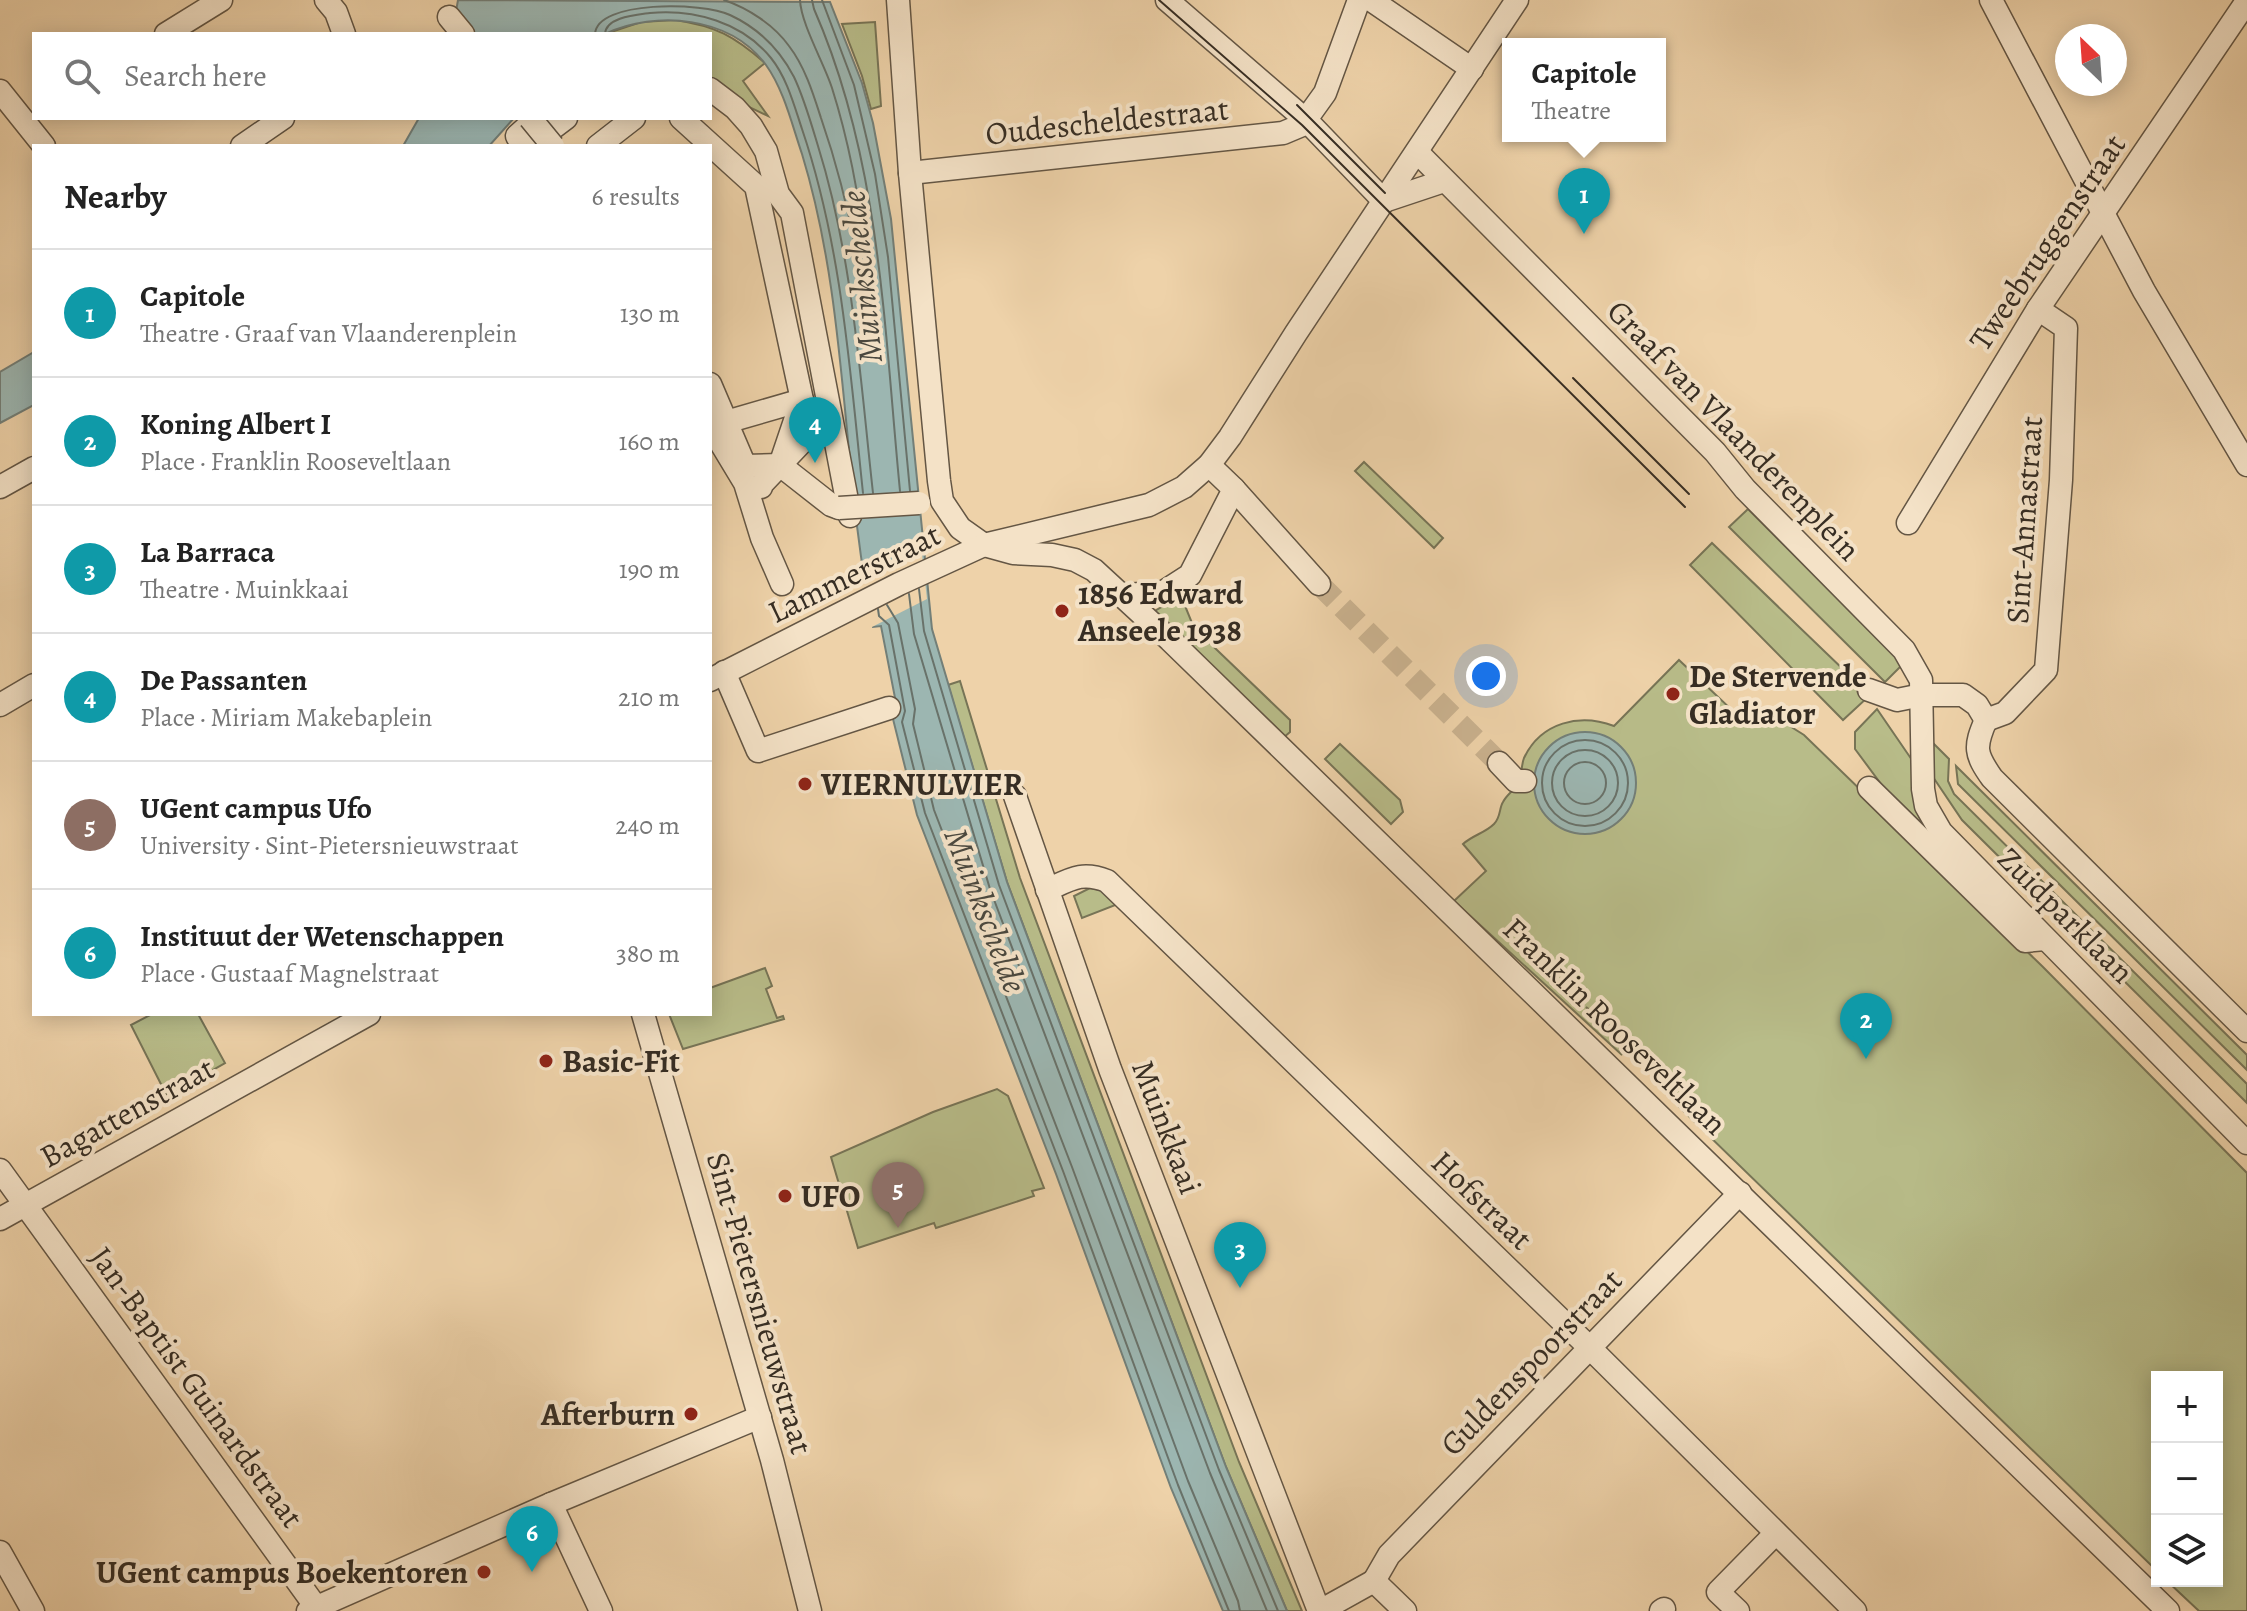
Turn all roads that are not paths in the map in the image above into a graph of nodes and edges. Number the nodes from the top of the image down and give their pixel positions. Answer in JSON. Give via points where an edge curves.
{"nodes":[{"id":1,"x":221,"y":0,"type":"edge"},
{"id":2,"x":326,"y":0,"type":"edge"},
{"id":3,"x":898,"y":0,"type":"edge"},
{"id":4,"x":1167,"y":0,"type":"edge"},
{"id":5,"x":1359,"y":0,"type":"edge"},
{"id":6,"x":1371,"y":0,"type":"edge"},
{"id":7,"x":1517,"y":0,"type":"edge"},
{"id":8,"x":1991,"y":0,"type":"edge"},
{"id":9,"x":2247,"y":1,"type":"edge"},
{"id":10,"x":169,"y":32,"type":"edge"},
{"id":11,"x":343,"y":32,"type":"edge"},
{"id":12,"x":1472,"y":69,"type":"junction"},
{"id":13,"x":0,"y":91,"type":"edge"},
{"id":14,"x":712,"y":91,"type":"edge"},
{"id":15,"x":32,"y":119,"type":"edge"},
{"id":16,"x":280,"y":120,"type":"edge"},
{"id":17,"x":532,"y":120,"type":"edge"},
{"id":18,"x":535,"y":120,"type":"edge"},
{"id":19,"x":563,"y":120,"type":"edge"},
{"id":20,"x":631,"y":120,"type":"edge"},
{"id":21,"x":683,"y":120,"type":"edge"},
{"id":22,"x":1307,"y":121,"type":"junction"},
{"id":23,"x":37,"y":123,"type":"edge"},
{"id":24,"x":43,"y":144,"type":"edge"},
{"id":25,"x":245,"y":144,"type":"edge"},
{"id":26,"x":524,"y":144,"type":"edge"},
{"id":27,"x":529,"y":144,"type":"edge"},
{"id":28,"x":551,"y":144,"type":"edge"},
{"id":29,"x":601,"y":144,"type":"edge"},
{"id":30,"x":710,"y":144,"type":"edge"},
{"id":31,"x":712,"y":146,"type":"edge"},
{"id":32,"x":1417,"y":152,"type":"junction"},
{"id":33,"x":910,"y":173,"type":"junction"},
{"id":34,"x":1444,"y":181,"type":"junction"},
{"id":35,"x":1384,"y":201,"type":"junction"},
{"id":36,"x":2104,"y":213,"type":"junction"},
{"id":37,"x":2038,"y":309,"type":"junction"},
{"id":38,"x":712,"y":387,"type":"edge"},
{"id":39,"x":802,"y":400,"type":"junction"},
{"id":40,"x":729,"y":414,"type":"edge"},
{"id":41,"x":819,"y":424,"type":"dead end"},
{"id":42,"x":780,"y":465,"type":"junction"},
{"id":43,"x":1209,"y":465,"type":"junction"},
{"id":44,"x":2247,"y":465,"type":"edge"},
{"id":45,"x":32,"y":469,"type":"edge"},
{"id":46,"x":0,"y":487,"type":"edge"},
{"id":47,"x":761,"y":487,"type":"dead end"},
{"id":48,"x":1234,"y":489,"type":"junction"},
{"id":49,"x":942,"y":501,"type":"junction"},
{"id":50,"x":845,"y":512,"type":"junction"},
{"id":51,"x":1908,"y":523,"type":"dead end"},
{"id":52,"x":984,"y":545,"type":"junction"},
{"id":53,"x":782,"y":584,"type":"dead end"},
{"id":54,"x":1319,"y":584,"type":"tunnel mouth"},
{"id":55,"x":1121,"y":595,"type":"junction"},
{"id":56,"x":717,"y":676,"type":"edge"},
{"id":57,"x":32,"y":686,"type":"edge"},
{"id":58,"x":1869,"y":690,"type":"dead end"},
{"id":59,"x":1922,"y":695,"type":"junction"},
{"id":60,"x":0,"y":705,"type":"edge"},
{"id":61,"x":889,"y":708,"type":"dead end"},
{"id":62,"x":1986,"y":720,"type":"junction"},
{"id":63,"x":1499,"y":763,"type":"tunnel mouth"},
{"id":64,"x":1525,"y":781,"type":"dead end"},
{"id":65,"x":1869,"y":788,"type":"dead end"},
{"id":66,"x":1015,"y":796,"type":"dead end"},
{"id":67,"x":1047,"y":890,"type":"junction"},
{"id":68,"x":2045,"y":939,"type":"junction"},
{"id":69,"x":365,"y":1016,"type":"edge"},
{"id":70,"x":644,"y":1016,"type":"edge"},
{"id":71,"x":2247,"y":1031,"type":"edge"},
{"id":72,"x":2247,"y":1143,"type":"edge"},
{"id":73,"x":0,"y":1170,"type":"edge"},
{"id":74,"x":1740,"y":1193,"type":"junction"},
{"id":75,"x":25,"y":1205,"type":"junction"},
{"id":76,"x":0,"y":1219,"type":"edge"},
{"id":77,"x":1589,"y":1347,"type":"junction"},
{"id":78,"x":760,"y":1417,"type":"junction"},
{"id":79,"x":551,"y":1504,"type":"junction"},
{"id":80,"x":1776,"y":1533,"type":"junction"},
{"id":81,"x":0,"y":1552,"type":"edge"},
{"id":82,"x":1374,"y":1581,"type":"junction"},
{"id":83,"x":312,"y":1609,"type":"edge"},
{"id":84,"x":33,"y":1611,"type":"edge"},
{"id":85,"x":601,"y":1611,"type":"edge"},
{"id":86,"x":810,"y":1611,"type":"edge"},
{"id":87,"x":1320,"y":1611,"type":"edge"},
{"id":88,"x":1405,"y":1611,"type":"edge"},
{"id":89,"x":1738,"y":1611,"type":"edge"},
{"id":90,"x":1855,"y":1611,"type":"edge"},
{"id":91,"x":2168,"y":1611,"type":"edge"}],
"edges":[{"from":1,"to":10,"type":"street"},
{"from":2,"to":11,"type":"street"},
{"from":3,"to":33,"type":"street"},
{"from":4,"to":22,"type":"street"},
{"from":5,"to":22,"type":"street","via":[[1325,93]]},
{"from":6,"to":12,"type":"street"},
{"from":7,"to":12,"type":"street","name":"Lammerstraat"},
{"from":8,"to":36,"type":"street"},
{"from":9,"to":36,"type":"street","name":"Tweebruggenstraat"},
{"from":12,"to":32,"type":"street","name":"Lammerstraat"},
{"from":13,"to":15,"type":"street"},
{"from":14,"to":50,"type":"street","via":[[751,126],[766,151],[778,194],[792,213]]},
{"from":16,"to":25,"type":"street"},
{"from":17,"to":28,"type":"street","bridge":true},
{"from":18,"to":26,"type":"street","via":[[517,136]]},
{"from":19,"to":27,"type":"street"},
{"from":20,"to":29,"type":"street"},
{"from":21,"to":30,"type":"street"},
{"from":22,"to":33,"type":"street","name":"Oudescheldestraat","via":[[1276,136]]},
{"from":22,"to":35,"type":"street"},
{"from":23,"to":24,"type":"street"},
{"from":31,"to":39,"type":"street","via":[[756,186]]},
{"from":32,"to":34,"type":"street","name":"Graaf van Vlaanderenplein"},
{"from":32,"to":35,"type":"street","name":"Lammerstraat"},
{"from":33,"to":49,"type":"street"},
{"from":34,"to":35,"type":"street"},
{"from":34,"to":59,"type":"street","name":"Graaf van Vlaanderenplein","via":[[1904,650],[1921,680]]},
{"from":35,"to":43,"type":"street","name":"Lammerstraat"},
{"from":36,"to":37,"type":"street","name":"Tweebruggenstraat"},
{"from":36,"to":44,"type":"street"},
{"from":37,"to":51,"type":"street","name":"Tweebruggenstraat"},
{"from":37,"to":62,"type":"street","name":"Sint-Annastraat","via":[[2066,328],[2046,670],[2005,713]]},
{"from":38,"to":40,"type":"street"},
{"from":39,"to":40,"type":"street"},
{"from":39,"to":42,"type":"street"},
{"from":40,"to":42,"type":"street","via":[[745,466]]},
{"from":40,"to":53,"type":"street","via":[[762,538]]},
{"from":41,"to":42,"type":"street"},
{"from":42,"to":47,"type":"street"},
{"from":42,"to":50,"type":"street"},
{"from":43,"to":48,"type":"street"},
{"from":43,"to":52,"type":"street","name":"Lammerstraat","via":[[1184,487],[1149,505]]},
{"from":45,"to":46,"type":"street"},
{"from":48,"to":54,"type":"street"},
{"from":48,"to":55,"type":"street","via":[[1190,575],[1162,593]]},
{"from":49,"to":50,"type":"street","bridge":true},
{"from":49,"to":52,"type":"street","via":[[960,528]]},
{"from":52,"to":55,"type":"street","name":"Franklin Rooseveltlaan","via":[[1075,560]]},
{"from":52,"to":56,"type":"street","name":"Lammerstraat"},
{"from":55,"to":74,"type":"street","name":"Franklin Rooseveltlaan"},
{"from":56,"to":61,"type":"street","via":[[758,751]]},
{"from":57,"to":60,"type":"street"},
{"from":58,"to":59,"type":"street","via":[[1897,700]]},
{"from":59,"to":62,"type":"street","via":[[1963,695]]},
{"from":59,"to":68,"type":"street","name":"Zuidparklaan","via":[[1926,806],[1950,843]]},
{"from":62,"to":71,"type":"street","via":[[1976,744],[1992,778]]},
{"from":63,"to":64,"type":"street","via":[[1516,781]]},
{"from":65,"to":68,"type":"street","via":[[2025,941]]},
{"from":66,"to":67,"type":"street","name":"Muinkkaai"},
{"from":67,"to":77,"type":"street","name":"Hofstraat","via":[[1090,874],[1107,881]]},
{"from":67,"to":87,"type":"street","name":"Muinkkaai","via":[[1116,1084]]},
{"from":68,"to":72,"type":"street","name":"Zuidparklaan"},
{"from":69,"to":75,"type":"street","name":"Bagattenstraat"},
{"from":70,"to":78,"type":"street","name":"Sint-Pietersnieuwstraat"},
{"from":73,"to":75,"type":"street","name":"Jan-Baptist Guinardstraat"},
{"from":74,"to":77,"type":"street","name":"Guldenspoorstraat"},
{"from":74,"to":91,"type":"street","name":"Franklin Rooseveltlaan"},
{"from":75,"to":76,"type":"street","name":"Bagattenstraat"},
{"from":75,"to":83,"type":"street","name":"Jan-Baptist Guinardstraat"},
{"from":77,"to":80,"type":"street","name":"Hofstraat"},
{"from":77,"to":82,"type":"street","name":"Guldenspoorstraat","via":[[1389,1555]]},
{"from":78,"to":79,"type":"street"},
{"from":78,"to":86,"type":"street","name":"Sint-Pietersnieuwstraat"},
{"from":79,"to":83,"type":"street"},
{"from":79,"to":85,"type":"street"},
{"from":80,"to":89,"type":"street","via":[[1718,1592]]},
{"from":80,"to":90,"type":"street","name":"Hofstraat"},
{"from":81,"to":84,"type":"street"},
{"from":82,"to":87,"type":"street"},
{"from":82,"to":88,"type":"street"}]}
